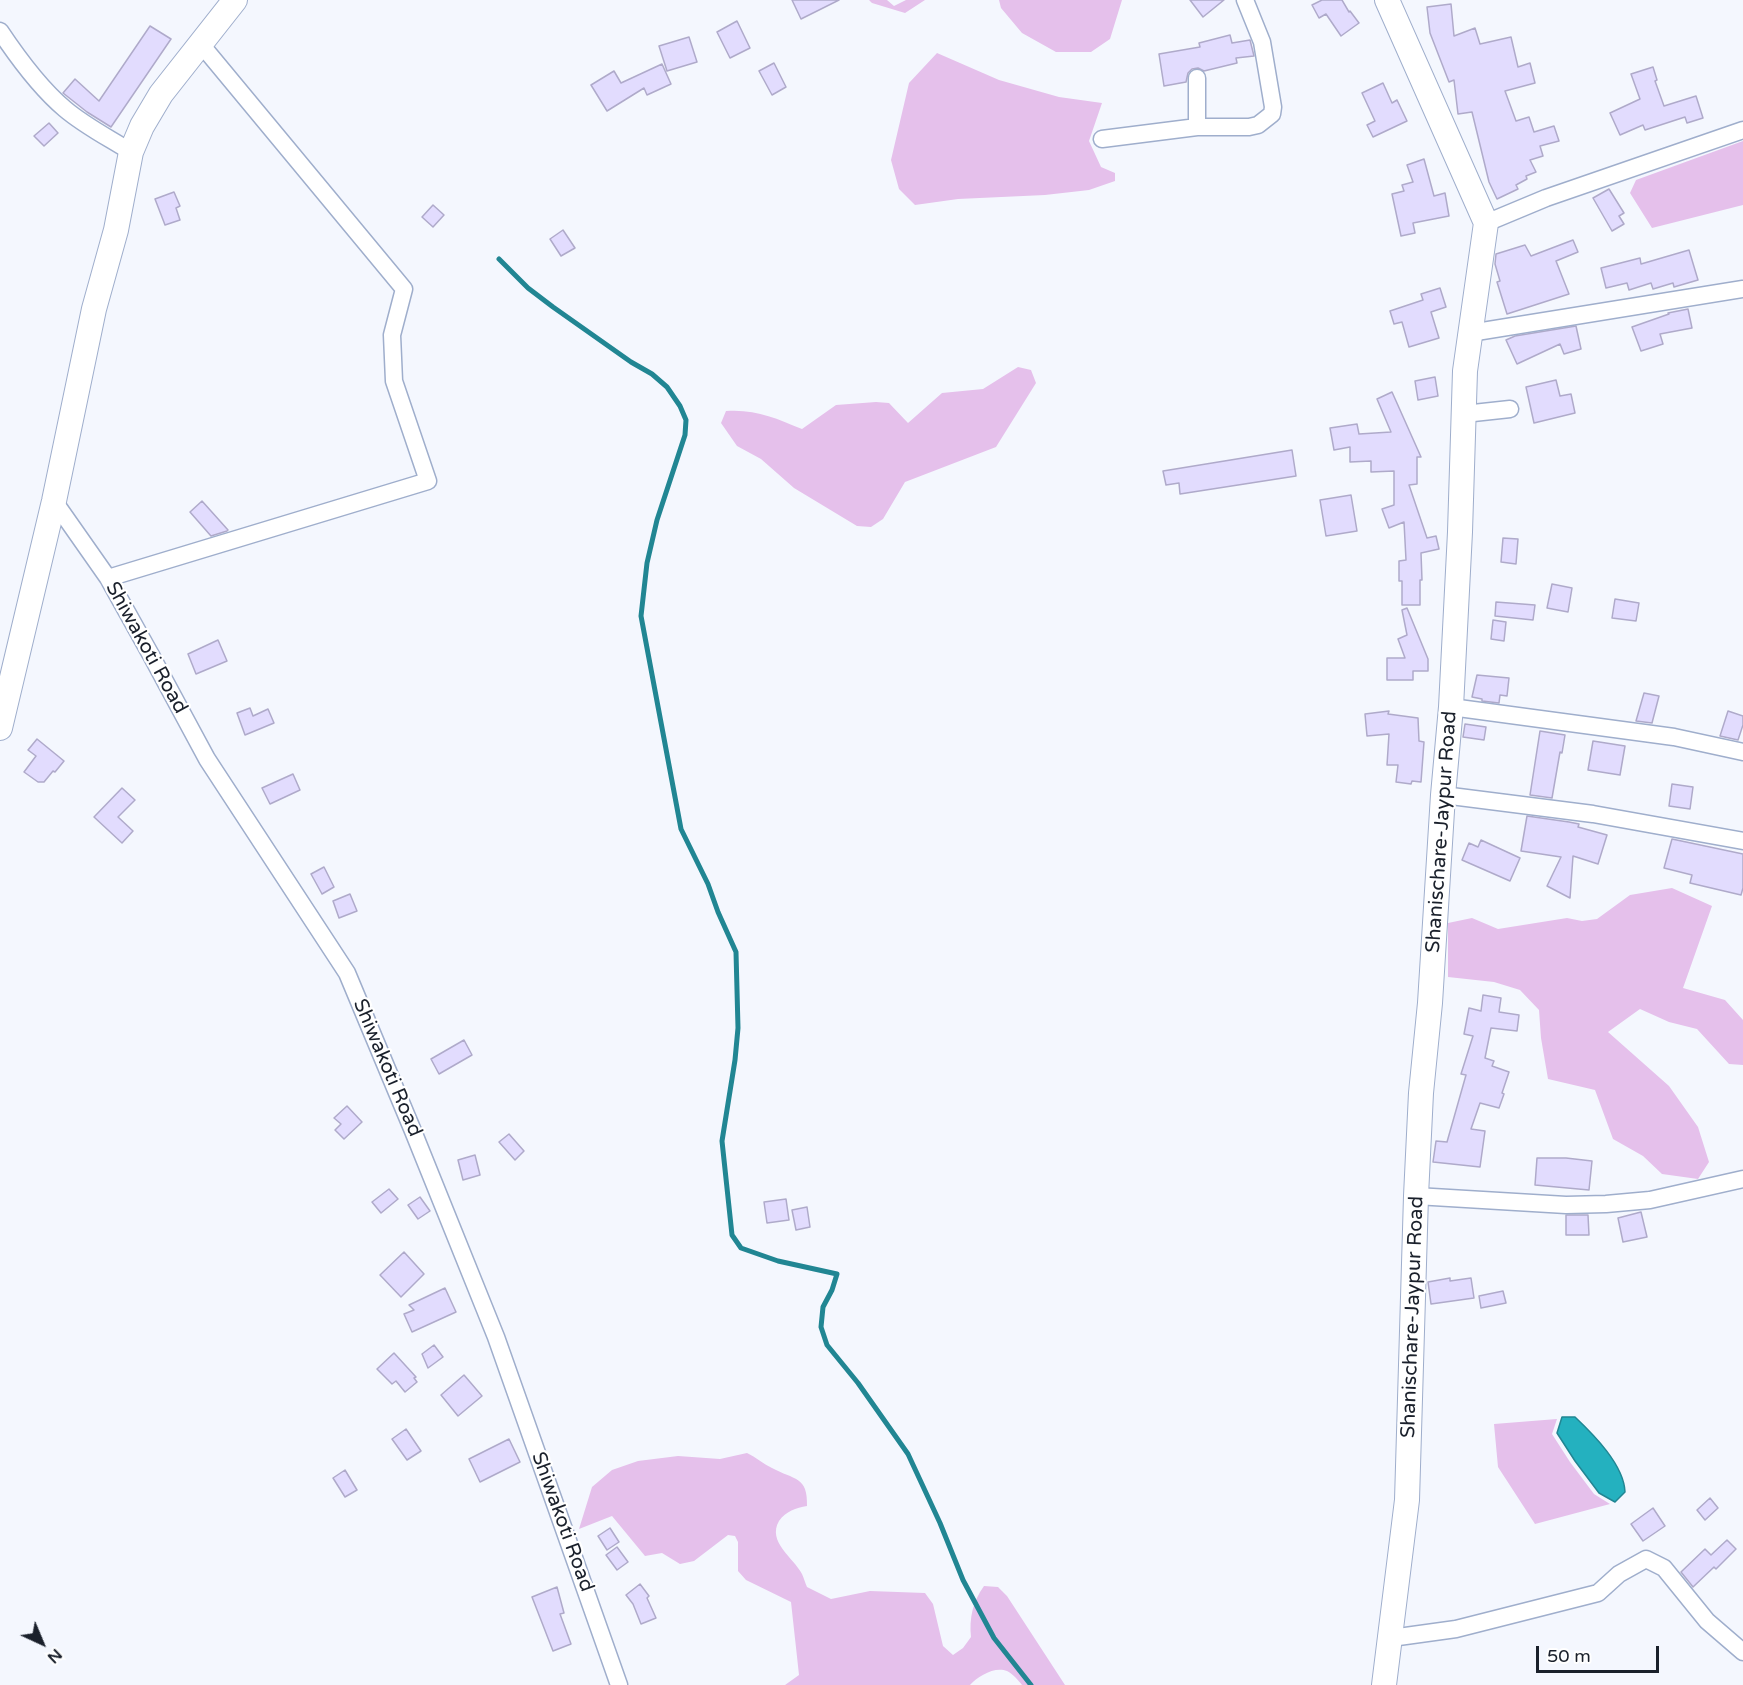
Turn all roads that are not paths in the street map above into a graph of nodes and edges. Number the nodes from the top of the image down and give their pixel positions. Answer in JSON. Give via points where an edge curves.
{"nodes":[{"id":1,"x":235,"y":0,"type":"edge"},
{"id":2,"x":1245,"y":0,"type":"edge"},
{"id":3,"x":1387,"y":0,"type":"edge"},
{"id":4,"x":0,"y":31,"type":"edge"},
{"id":5,"x":200,"y":43,"type":"junction"},
{"id":6,"x":1197,"y":78,"type":"dead end"},
{"id":7,"x":1197,"y":128,"type":"junction"},
{"id":8,"x":1743,"y":130,"type":"edge"},
{"id":9,"x":1102,"y":139,"type":"dead end"},
{"id":10,"x":131,"y":152,"type":"junction"},
{"id":11,"x":1486,"y":223,"type":"junction"},
{"id":12,"x":1743,"y":289,"type":"edge"},
{"id":13,"x":1470,"y":333,"type":"junction"},
{"id":14,"x":1510,"y":408,"type":"dead end"},
{"id":15,"x":1464,"y":414,"type":"junction"},
{"id":16,"x":54,"y":501,"type":"junction"},
{"id":17,"x":108,"y":579,"type":"junction"},
{"id":18,"x":1450,"y":707,"type":"junction"},
{"id":19,"x":0,"y":728,"type":"edge"},
{"id":20,"x":1743,"y":752,"type":"edge"},
{"id":21,"x":1443,"y":795,"type":"junction"},
{"id":22,"x":1743,"y":841,"type":"edge"},
{"id":23,"x":1743,"y":1179,"type":"edge"},
{"id":24,"x":1416,"y":1196,"type":"junction"},
{"id":25,"x":1391,"y":1638,"type":"junction"},
{"id":26,"x":1743,"y":1652,"type":"edge"},
{"id":27,"x":619,"y":1685,"type":"edge"},
{"id":28,"x":1384,"y":1685,"type":"edge"}],
"edges":[{"from":1,"to":5,"type":"street"},
{"from":2,"to":7,"type":"street","via":[[1262,42],[1272,114],[1249,127]]},
{"from":3,"to":11,"type":"street"},
{"from":4,"to":10,"type":"street","via":[[21,62],[64,108]]},
{"from":5,"to":10,"type":"street","via":[[161,94]]},
{"from":5,"to":17,"type":"street","via":[[404,289],[392,335],[394,381],[428,481]]},
{"from":6,"to":7,"type":"street"},
{"from":7,"to":9,"type":"street"},
{"from":8,"to":11,"type":"street","via":[[1546,198]]},
{"from":10,"to":16,"type":"street"},
{"from":11,"to":13,"type":"street","name":"Shanischare-Jaypur Road"},
{"from":12,"to":13,"type":"street"},
{"from":13,"to":15,"type":"street","name":"Shanischare-Jaypur Road"},
{"from":14,"to":15,"type":"street"},
{"from":15,"to":18,"type":"street","name":"Shanischare-Jaypur Road"},
{"from":16,"to":17,"type":"street","name":"Shiwakoti Road"},
{"from":16,"to":19,"type":"street"},
{"from":17,"to":27,"type":"street","name":"Shiwakoti Road","via":[[207,759],[347,973],[496,1337]]},
{"from":18,"to":20,"type":"street","via":[[1674,737]]},
{"from":18,"to":21,"type":"street","name":"Shanischare-Jaypur Road"},
{"from":21,"to":22,"type":"street","via":[[1593,814]]},
{"from":21,"to":24,"type":"street","name":"Shanischare-Jaypur Road"},
{"from":23,"to":24,"type":"street","via":[[1650,1200],[1606,1204]]},
{"from":24,"to":25,"type":"street","name":"Shanischare-Jaypur Road","via":[[1407,1500]]},
{"from":25,"to":26,"type":"street","via":[[1456,1629],[1598,1593],[1619,1574],[1646,1559],[1664,1568],[1707,1621]]},
{"from":25,"to":28,"type":"street","name":"Shanischare-Jaypur Road"}]}
